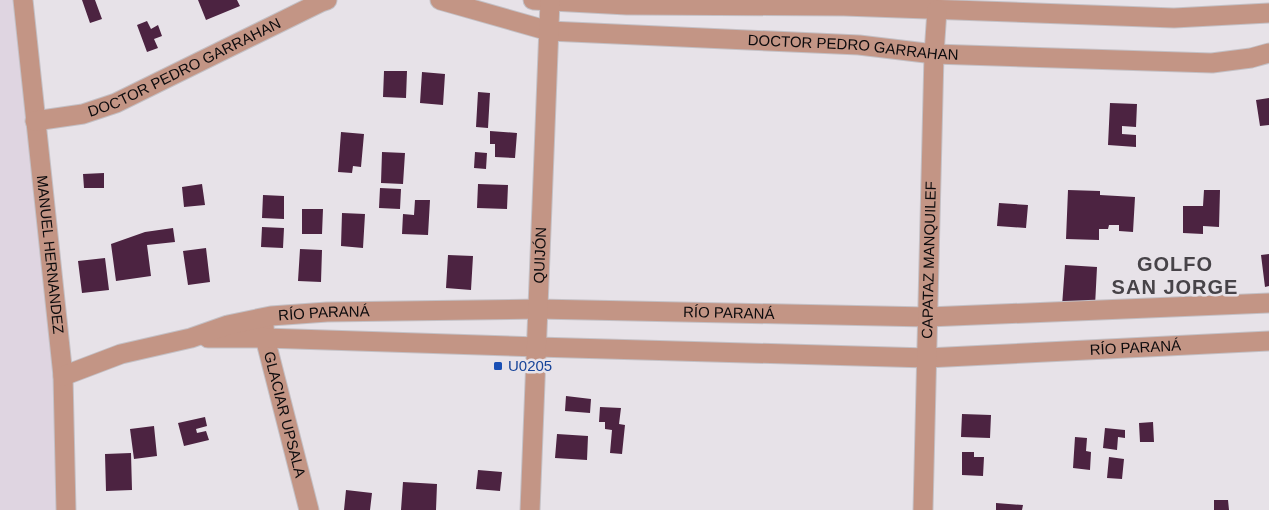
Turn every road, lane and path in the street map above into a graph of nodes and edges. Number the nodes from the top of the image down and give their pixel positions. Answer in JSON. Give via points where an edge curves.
{"nodes":[{"id":1,"x":23,"y":0,"type":"edge"},
{"id":2,"x":327,"y":0,"type":"edge"},
{"id":3,"x":440,"y":0,"type":"edge"},
{"id":4,"x":541,"y":0,"type":"edge"},
{"id":5,"x":844,"y":3,"type":"edge"},
{"id":6,"x":937,"y":10,"type":"junction"},
{"id":7,"x":1269,"y":13,"type":"edge"},
{"id":8,"x":549,"y":31,"type":"junction"},
{"id":9,"x":1269,"y":53,"type":"edge"},
{"id":10,"x":934,"y":54,"type":"junction"},
{"id":11,"x":35,"y":121,"type":"junction"},
{"id":12,"x":1269,"y":304,"type":"edge"},
{"id":13,"x":538,"y":309,"type":"junction"},
{"id":14,"x":928,"y":317,"type":"junction"},
{"id":15,"x":263,"y":318,"type":"junction"},
{"id":16,"x":191,"y":338,"type":"junction"},
{"id":17,"x":265,"y":338,"type":"junction"},
{"id":18,"x":1269,"y":341,"type":"edge"},
{"id":19,"x":536,"y":347,"type":"junction"},
{"id":20,"x":927,"y":358,"type":"junction"},
{"id":21,"x":63,"y":376,"type":"junction"},
{"id":22,"x":66,"y":510,"type":"edge"},
{"id":23,"x":309,"y":510,"type":"edge"},
{"id":24,"x":530,"y":510,"type":"edge"},
{"id":25,"x":923,"y":510,"type":"edge"}],
"edges":[{"from":1,"to":11,"type":"street","name":"MANUEL HERNANDEZ"},
{"from":2,"to":11,"type":"street","name":"DOCTOR PEDRO GARRAHAN","via":[[116,103],[83,114]]},
{"from":3,"to":8,"type":"street","name":"DOCTOR PEDRO GARRAHAN"},
{"from":4,"to":5,"type":"street","via":[[627,5]]},
{"from":4,"to":8,"type":"street","name":"QUIJÓN"},
{"from":5,"to":6,"type":"street"},
{"from":6,"to":7,"type":"street","via":[[1174,18]]},
{"from":6,"to":10,"type":"street","name":"CAPATAZ MANQUILEF"},
{"from":8,"to":10,"type":"street","name":"DOCTOR PEDRO GARRAHAN","via":[[859,45]]},
{"from":8,"to":13,"type":"street","name":"QUIJÓN"},
{"from":9,"to":10,"type":"street","name":"DOCTOR PEDRO GARRAHAN","via":[[1212,64]]},
{"from":10,"to":14,"type":"street","name":"CAPATAZ MANQUILEF"},
{"from":11,"to":21,"type":"street","name":"MANUEL HERNANDEZ"},
{"from":12,"to":14,"type":"street","name":"RÍO PARANÁ"},
{"from":13,"to":14,"type":"street","name":"RÍO PARANÁ"},
{"from":13,"to":15,"type":"street","name":"RÍO PARANÁ","via":[[326,312]]},
{"from":13,"to":19,"type":"street","name":"QUIJÓN"},
{"from":14,"to":20,"type":"street","name":"CAPATAZ MANQUILEF"},
{"from":15,"to":16,"type":"street","name":"RÍO PARANÁ","via":[[228,325]]},
{"from":15,"to":17,"type":"street","name":"GLACIAR UPSALA"},
{"from":16,"to":17,"type":"street","name":"RÍO PARANÁ"},
{"from":16,"to":21,"type":"street","name":"RÍO PARANÁ","via":[[121,354]]},
{"from":17,"to":19,"type":"street","name":"RÍO PARANÁ"},
{"from":17,"to":23,"type":"street","name":"GLACIAR UPSALA"},
{"from":18,"to":20,"type":"street","name":"RÍO PARANÁ"},
{"from":19,"to":20,"type":"street","name":"RÍO PARANÁ"},
{"from":19,"to":24,"type":"street","name":"QUIJÓN"},
{"from":20,"to":25,"type":"street","name":"CAPATAZ MANQUILEF"},
{"from":21,"to":22,"type":"street","name":"MANUEL HERNANDEZ"}]}
